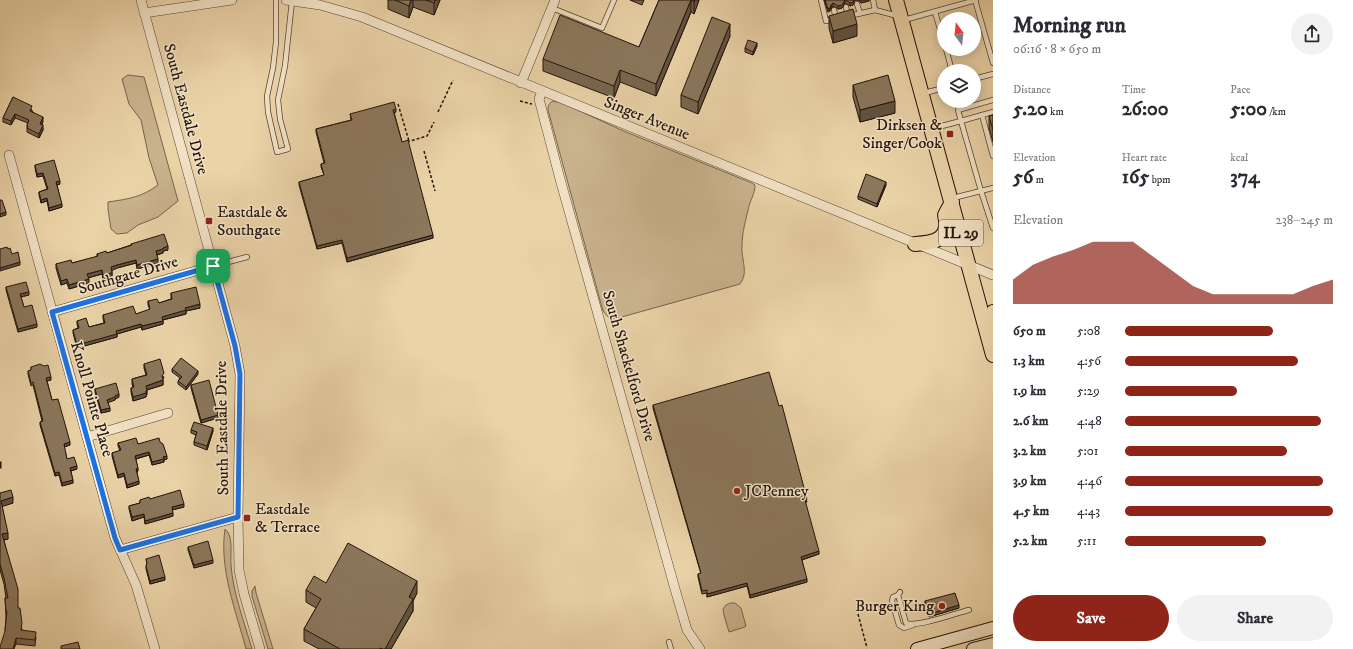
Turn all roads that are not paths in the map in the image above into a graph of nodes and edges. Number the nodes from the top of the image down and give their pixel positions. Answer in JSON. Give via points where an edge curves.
{"nodes":[{"id":1,"x":141,"y":0,"type":"edge"},
{"id":2,"x":232,"y":0,"type":"edge"},
{"id":3,"x":276,"y":0,"type":"edge"},
{"id":4,"x":289,"y":0,"type":"edge"},
{"id":5,"x":614,"y":0,"type":"edge"},
{"id":6,"x":821,"y":0,"type":"edge"},
{"id":7,"x":872,"y":0,"type":"edge"},
{"id":8,"x":896,"y":0,"type":"edge"},
{"id":9,"x":976,"y":0,"type":"edge"},
{"id":10,"x":554,"y":4,"type":"edge"},
{"id":11,"x":857,"y":4,"type":"dead end"},
{"id":12,"x":846,"y":7,"type":"dead end"},
{"id":13,"x":834,"y":10,"type":"dead end"},
{"id":14,"x":875,"y":10,"type":"junction"},
{"id":15,"x":935,"y":12,"type":"junction"},
{"id":16,"x":144,"y":13,"type":"junction"},
{"id":17,"x":860,"y":13,"type":"junction"},
{"id":18,"x":848,"y":16,"type":"junction"},
{"id":19,"x":836,"y":19,"type":"junction"},
{"id":20,"x":902,"y":19,"type":"junction"},
{"id":21,"x":937,"y":19,"type":"edge"},
{"id":22,"x":993,"y":63,"type":"edge"},
{"id":23,"x":993,"y":74,"type":"edge"},
{"id":24,"x":981,"y":77,"type":"edge"},
{"id":25,"x":521,"y":83,"type":"junction"},
{"id":26,"x":937,"y":90,"type":"edge"},
{"id":27,"x":542,"y":91,"type":"junction"},
{"id":28,"x":922,"y":94,"type":"junction"},
{"id":29,"x":993,"y":100,"type":"edge"},
{"id":30,"x":993,"y":112,"type":"edge"},
{"id":31,"x":982,"y":115,"type":"junction"},
{"id":32,"x":961,"y":121,"type":"junction"},
{"id":33,"x":932,"y":129,"type":"junction"},
{"id":34,"x":9,"y":155,"type":"dead end"},
{"id":35,"x":993,"y":156,"type":"edge"},
{"id":36,"x":993,"y":188,"type":"edge"},
{"id":37,"x":981,"y":191,"type":"junction"},
{"id":38,"x":952,"y":200,"type":"junction"},
{"id":39,"x":993,"y":228,"type":"edge"},
{"id":40,"x":915,"y":244,"type":"junction"},
{"id":41,"x":247,"y":256,"type":"dead end"},
{"id":42,"x":969,"y":265,"type":"junction"},
{"id":43,"x":213,"y":266,"type":"junction"},
{"id":44,"x":993,"y":275,"type":"edge"},
{"id":45,"x":52,"y":312,"type":"junction"},
{"id":46,"x":993,"y":312,"type":"edge"},
{"id":47,"x":989,"y":340,"type":"junction"},
{"id":48,"x":993,"y":355,"type":"edge"},
{"id":49,"x":168,"y":413,"type":"dead end"},
{"id":50,"x":87,"y":437,"type":"junction"},
{"id":51,"x":238,"y":517,"type":"junction"},
{"id":52,"x":120,"y":550,"type":"junction"},
{"id":53,"x":969,"y":610,"type":"dead end"},
{"id":54,"x":918,"y":624,"type":"junction"},
{"id":55,"x":993,"y":628,"type":"edge"},
{"id":56,"x":669,"y":642,"type":"dead end"},
{"id":57,"x":993,"y":644,"type":"edge"},
{"id":58,"x":699,"y":648,"type":"edge"},
{"id":59,"x":155,"y":649,"type":"edge"},
{"id":60,"x":260,"y":649,"type":"edge"},
{"id":61,"x":671,"y":649,"type":"edge"},
{"id":62,"x":917,"y":649,"type":"edge"},
{"id":63,"x":974,"y":649,"type":"edge"}],
"edges":[{"from":1,"to":16,"type":"street","name":"South Eastdale Drive"},
{"from":2,"to":16,"type":"street"},
{"from":3,"to":4,"type":"lane","via":[[274,68],[267,96],[277,152],[288,149],[278,100],[285,66]]},
{"from":4,"to":25,"type":"street","name":"Singer Avenue","via":[[333,8],[362,17]]},
{"from":5,"to":10,"type":"lane","via":[[602,28]]},
{"from":6,"to":19,"type":"lane","via":[[826,21]]},
{"from":7,"to":14,"type":"lane"},
{"from":8,"to":20,"type":"main road","number":"IL 29"},
{"from":9,"to":15,"type":"lane"},
{"from":9,"to":22,"type":"lane"},
{"from":10,"to":25,"type":"street"},
{"from":11,"to":17,"type":"lane"},
{"from":12,"to":18,"type":"lane"},
{"from":13,"to":19,"type":"lane"},
{"from":14,"to":17,"type":"lane"},
{"from":14,"to":20,"type":"lane"},
{"from":15,"to":20,"type":"lane"},
{"from":15,"to":21,"type":"lane"},
{"from":16,"to":43,"type":"street","name":"South Eastdale Drive"},
{"from":17,"to":18,"type":"lane"},
{"from":18,"to":19,"type":"lane"},
{"from":20,"to":28,"type":"main road","number":"IL 29"},
{"from":23,"to":24,"type":"lane"},
{"from":25,"to":27,"type":"street","name":"Singer Avenue"},
{"from":26,"to":28,"type":"lane"},
{"from":27,"to":40,"type":"street","name":"Singer Avenue"},
{"from":27,"to":58,"type":"street","name":"South Shackelford Drive","via":[[539,98],[556,164],[677,596],[687,630]]},
{"from":28,"to":33,"type":"main road","number":"IL 29"},
{"from":29,"to":32,"type":"lane","via":[[958,110]]},
{"from":30,"to":31,"type":"lane"},
{"from":31,"to":32,"type":"lane"},
{"from":31,"to":35,"type":"lane"},
{"from":32,"to":33,"type":"lane"},
{"from":32,"to":37,"type":"lane"},
{"from":33,"to":38,"type":"main road","number":"IL 29"},
{"from":34,"to":45,"type":"street","name":"Knoll Pointe Place"},
{"from":36,"to":37,"type":"lane"},
{"from":37,"to":38,"type":"lane"},
{"from":37,"to":39,"type":"lane"},
{"from":38,"to":40,"type":"main road","via":[[945,215],[947,224],[942,236],[933,242]]},
{"from":38,"to":42,"type":"main road","number":"IL 29"},
{"from":40,"to":42,"type":"street","name":"Singer Avenue"},
{"from":41,"to":43,"type":"lane"},
{"from":42,"to":44,"type":"street","name":"Singer Avenue"},
{"from":42,"to":47,"type":"main road","number":"IL 29"},
{"from":43,"to":45,"type":"street","name":"Southgate Drive"},
{"from":43,"to":51,"type":"street","name":"South Eastdale Drive","via":[[240,374]]},
{"from":45,"to":50,"type":"street","name":"Knoll Pointe Place"},
{"from":46,"to":47,"type":"main road"},
{"from":47,"to":48,"type":"main road","number":"IL 29"},
{"from":49,"to":50,"type":"street"},
{"from":50,"to":52,"type":"street","name":"Knoll Pointe Place"},
{"from":51,"to":52,"type":"street"},
{"from":51,"to":60,"type":"street","name":"South Eastdale Drive","via":[[239,570]]},
{"from":52,"to":59,"type":"street","name":"Knoll Pointe Place","via":[[136,585]]},
{"from":53,"to":54,"type":"lane"},
{"from":54,"to":54,"type":"lane","via":[[906,623],[899,594],[893,597],[890,602],[899,625],[904,628]]},
{"from":55,"to":62,"type":"main road"},
{"from":56,"to":61,"type":"lane"},
{"from":57,"to":63,"type":"main road"}]}
